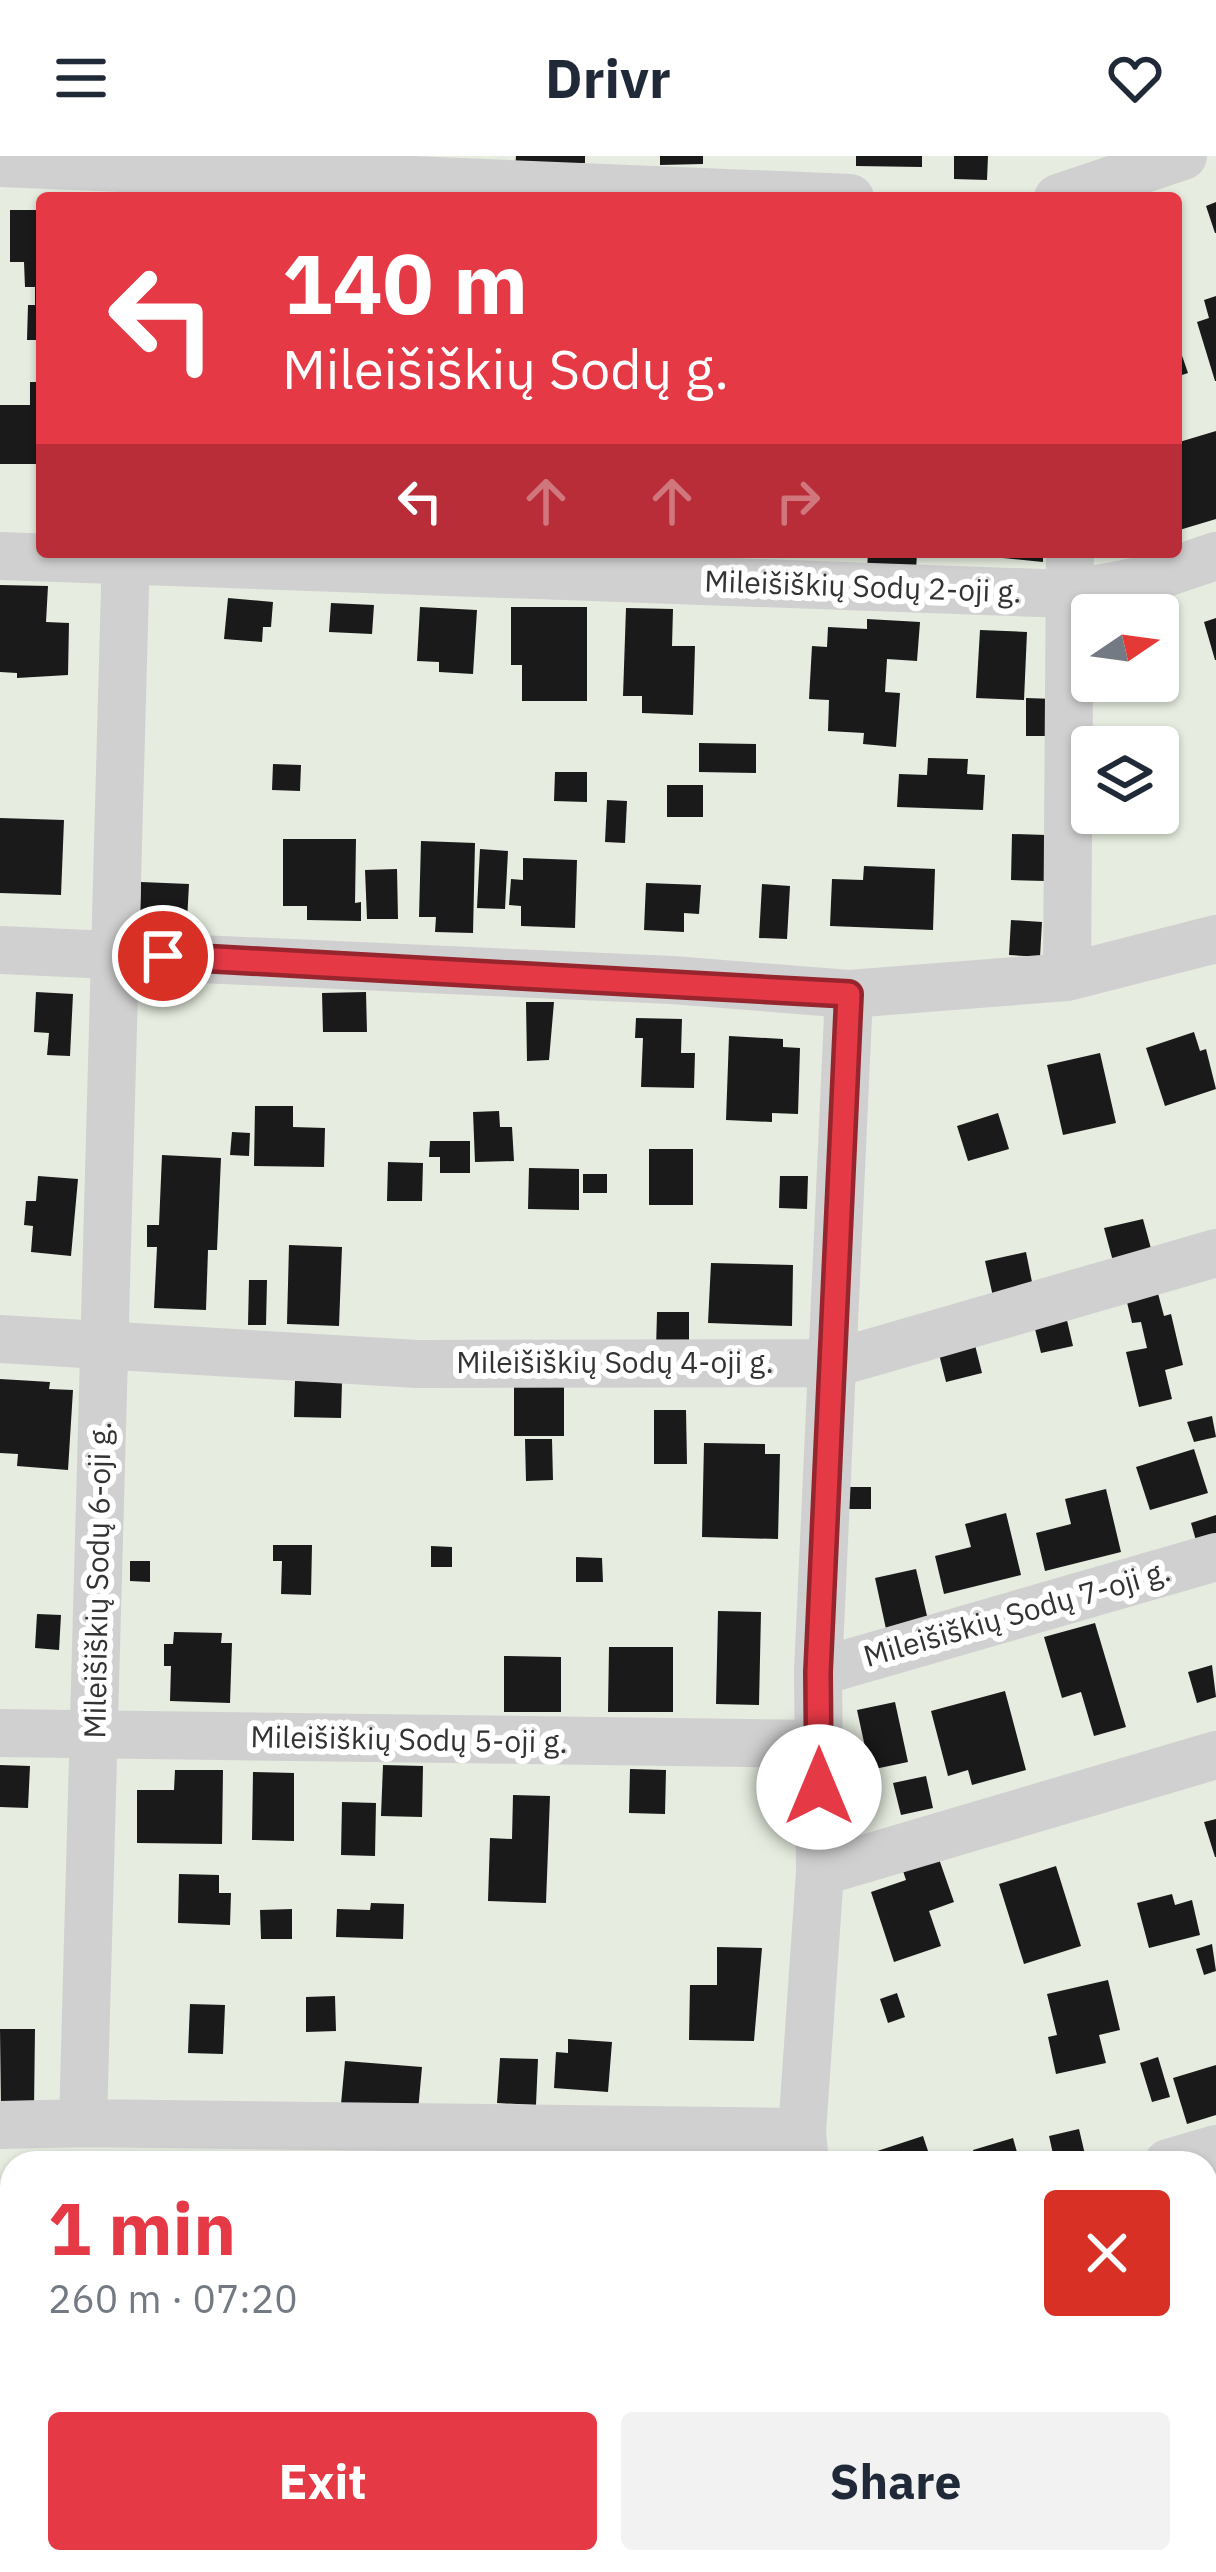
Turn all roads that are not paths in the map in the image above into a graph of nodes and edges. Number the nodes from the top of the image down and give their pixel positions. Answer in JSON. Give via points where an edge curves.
{"nodes":[{"id":1,"x":1183,"y":156,"type":"edge"},
{"id":2,"x":0,"y":163,"type":"edge"},
{"id":3,"x":143,"y":174,"type":"edge"},
{"id":4,"x":1076,"y":185,"type":"edge"},
{"id":5,"x":673,"y":192,"type":"edge"},
{"id":6,"x":0,"y":556,"type":"edge"},
{"id":7,"x":36,"y":556,"type":"edge"},
{"id":8,"x":1216,"y":556,"type":"edge"},
{"id":9,"x":126,"y":558,"type":"edge"},
{"id":10,"x":237,"y":558,"type":"edge"},
{"id":11,"x":1069,"y":573,"type":"edge"},
{"id":12,"x":1216,"y":939,"type":"edge"},
{"id":13,"x":0,"y":950,"type":"edge"},
{"id":14,"x":117,"y":954,"type":"junction"},
{"id":15,"x":1067,"y":977,"type":"junction"},
{"id":16,"x":849,"y":994,"type":"junction"},
{"id":17,"x":1216,"y":1253,"type":"edge"},
{"id":18,"x":0,"y":1340,"type":"edge"},
{"id":19,"x":104,"y":1342,"type":"junction"},
{"id":20,"x":836,"y":1363,"type":"junction"},
{"id":21,"x":1216,"y":1557,"type":"edge"},
{"id":22,"x":818,"y":1672,"type":"junction"},
{"id":23,"x":0,"y":1733,"type":"edge"},
{"id":24,"x":94,"y":1737,"type":"junction"},
{"id":25,"x":818,"y":1744,"type":"junction"},
{"id":26,"x":1216,"y":1755,"type":"edge"},
{"id":27,"x":820,"y":1872,"type":"junction"},
{"id":28,"x":82,"y":2123,"type":"junction"},
{"id":29,"x":0,"y":2125,"type":"edge"},
{"id":30,"x":803,"y":2147,"type":"edge"}],
"edges":[{"from":1,"to":4,"type":"street"},
{"from":2,"to":3,"type":"street"},
{"from":3,"to":5,"type":"street"},
{"from":6,"to":7,"type":"street","name":"Mileišiškių Sodų 2-oji g."},
{"from":8,"to":11,"type":"street","name":"Mileišiškių Sodų 2-oji g.","via":[[1145,580]]},
{"from":9,"to":14,"type":"street","name":"Mileišiškių Sodų 6-oji g."},
{"from":10,"to":11,"type":"street","name":"Mileišiškių Sodų 2-oji g."},
{"from":11,"to":15,"type":"street"},
{"from":12,"to":15,"type":"street"},
{"from":13,"to":14,"type":"street"},
{"from":14,"to":16,"type":"street"},
{"from":14,"to":19,"type":"street","name":"Mileišiškių Sodų 6-oji g."},
{"from":15,"to":16,"type":"street"},
{"from":16,"to":20,"type":"street"},
{"from":17,"to":20,"type":"street","name":"Mileišiškių Sodų 4-oji g."},
{"from":18,"to":19,"type":"street","name":"Mileišiškių Sodų 4-oji g."},
{"from":19,"to":20,"type":"street","name":"Mileišiškių Sodų 4-oji g.","via":[[417,1364]]},
{"from":19,"to":24,"type":"street","name":"Mileišiškių Sodų 6-oji g."},
{"from":20,"to":22,"type":"street"},
{"from":21,"to":22,"type":"street","name":"Mileišiškių Sodų 7-oji g."},
{"from":22,"to":25,"type":"street"},
{"from":23,"to":24,"type":"street","name":"Mileišiškių Sodų 5-oji g."},
{"from":24,"to":25,"type":"street","name":"Mileišiškių Sodų 5-oji g."},
{"from":24,"to":28,"type":"street","name":"Mileišiškių Sodų 6-oji g."},
{"from":25,"to":27,"type":"street"},
{"from":26,"to":27,"type":"street"},
{"from":27,"to":30,"type":"street"},
{"from":28,"to":29,"type":"street"},
{"from":28,"to":30,"type":"street"}]}
